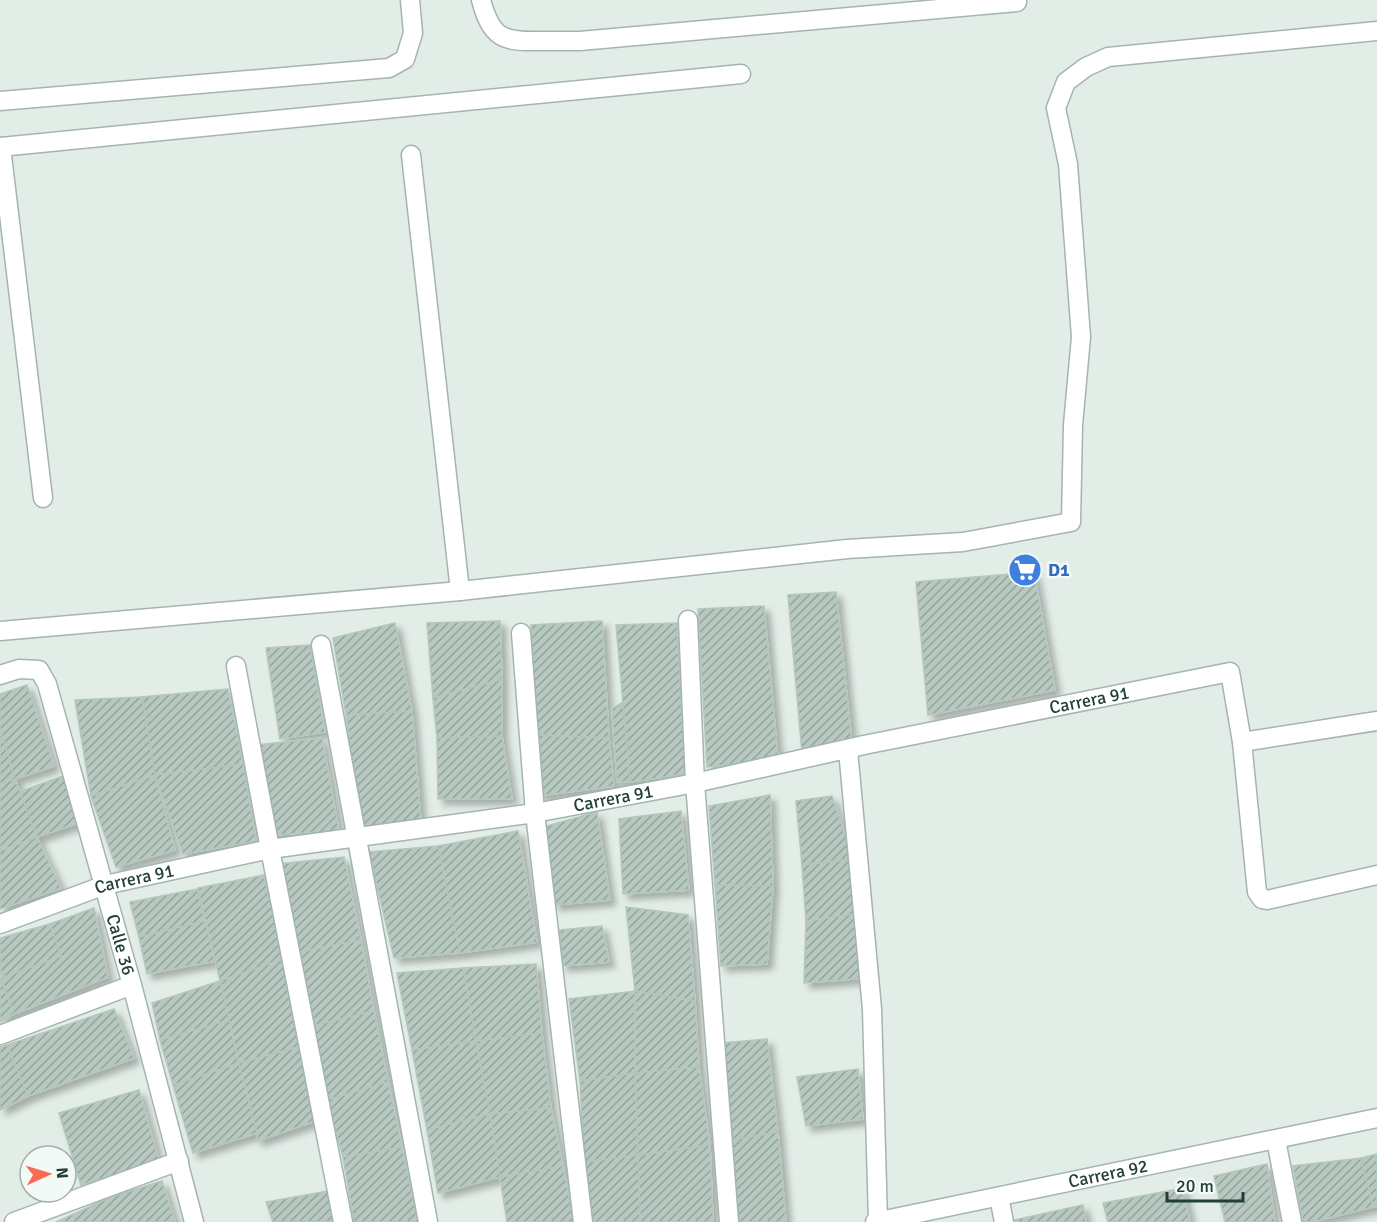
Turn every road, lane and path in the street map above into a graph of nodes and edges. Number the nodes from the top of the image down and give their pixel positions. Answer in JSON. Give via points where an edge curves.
{"nodes":[{"id":1,"x":410,"y":0,"type":"edge"},
{"id":2,"x":482,"y":0,"type":"edge"},
{"id":3,"x":1016,"y":0,"type":"edge"},
{"id":4,"x":1377,"y":31,"type":"edge"},
{"id":5,"x":741,"y":74,"type":"dead end"},
{"id":6,"x":0,"y":101,"type":"edge"},
{"id":7,"x":1,"y":147,"type":"edge"},
{"id":8,"x":411,"y":155,"type":"dead end"},
{"id":9,"x":43,"y":498,"type":"dead end"},
{"id":10,"x":460,"y":591,"type":"junction"},
{"id":11,"x":688,"y":620,"type":"dead end"},
{"id":12,"x":0,"y":631,"type":"edge"},
{"id":13,"x":521,"y":633,"type":"dead end"},
{"id":14,"x":321,"y":645,"type":"dead end"},
{"id":15,"x":236,"y":666,"type":"dead end"},
{"id":16,"x":0,"y":675,"type":"edge"},
{"id":17,"x":1377,"y":722,"type":"edge"},
{"id":18,"x":1242,"y":742,"type":"junction"},
{"id":19,"x":848,"y":750,"type":"junction"},
{"id":20,"x":695,"y":783,"type":"junction"},
{"id":21,"x":535,"y":813,"type":"junction"},
{"id":22,"x":355,"y":837,"type":"junction"},
{"id":23,"x":270,"y":849,"type":"junction"},
{"id":24,"x":1377,"y":875,"type":"edge"},
{"id":25,"x":105,"y":885,"type":"junction"},
{"id":26,"x":0,"y":924,"type":"edge"},
{"id":27,"x":132,"y":985,"type":"junction"},
{"id":28,"x":0,"y":1035,"type":"edge"},
{"id":29,"x":1377,"y":1118,"type":"edge"},
{"id":30,"x":1276,"y":1140,"type":"junction"},
{"id":31,"x":179,"y":1161,"type":"junction"},
{"id":32,"x":999,"y":1197,"type":"junction"},
{"id":33,"x":14,"y":1222,"type":"edge"},
{"id":34,"x":194,"y":1222,"type":"edge"},
{"id":35,"x":343,"y":1222,"type":"edge"},
{"id":36,"x":428,"y":1222,"type":"edge"},
{"id":37,"x":583,"y":1222,"type":"edge"},
{"id":38,"x":729,"y":1222,"type":"edge"},
{"id":39,"x":877,"y":1222,"type":"edge"},
{"id":40,"x":1004,"y":1222,"type":"edge"},
{"id":41,"x":1292,"y":1222,"type":"edge"}],
"edges":[{"from":1,"to":6,"type":"street","via":[[412,33],[405,59],[389,68]]},
{"from":2,"to":3,"type":"street","via":[[492,26],[513,42],[580,41]]},
{"from":4,"to":10,"type":"street","via":[[1108,57],[1066,82],[1056,108],[1068,164],[1081,337],[1073,425],[1071,522],[963,542],[847,549]]},
{"from":5,"to":7,"type":"street"},
{"from":7,"to":9,"type":"street"},
{"from":8,"to":10,"type":"street"},
{"from":10,"to":12,"type":"street"},
{"from":11,"to":20,"type":"street"},
{"from":13,"to":21,"type":"street"},
{"from":14,"to":22,"type":"street"},
{"from":15,"to":23,"type":"street"},
{"from":16,"to":25,"type":"street","name":"Calle 36","via":[[19,669],[39,670],[47,684]]},
{"from":17,"to":18,"type":"street"},
{"from":18,"to":19,"type":"street","name":"Carrera 91","via":[[1230,672]]},
{"from":18,"to":24,"type":"street","via":[[1257,892],[1262,899]]},
{"from":19,"to":20,"type":"street","name":"Carrera 91"},
{"from":19,"to":39,"type":"street","via":[[872,1009]]},
{"from":20,"to":21,"type":"street","name":"Carrera 91"},
{"from":20,"to":38,"type":"street"},
{"from":21,"to":22,"type":"street","name":"Carrera 91"},
{"from":21,"to":37,"type":"street"},
{"from":22,"to":23,"type":"street","name":"Carrera 91"},
{"from":22,"to":36,"type":"street"},
{"from":23,"to":25,"type":"street","name":"Carrera 91"},
{"from":23,"to":35,"type":"street"},
{"from":25,"to":26,"type":"street","name":"Carrera 91"},
{"from":25,"to":27,"type":"street","name":"Calle 36"},
{"from":27,"to":28,"type":"street"},
{"from":27,"to":31,"type":"street","name":"Calle 36"},
{"from":29,"to":30,"type":"street","name":"Carrera 92"},
{"from":30,"to":32,"type":"street","name":"Carrera 92"},
{"from":30,"to":41,"type":"street"},
{"from":31,"to":33,"type":"street"},
{"from":31,"to":34,"type":"street","name":"Calle 36"},
{"from":32,"to":39,"type":"street","name":"Carrera 92"},
{"from":32,"to":40,"type":"street"}]}
